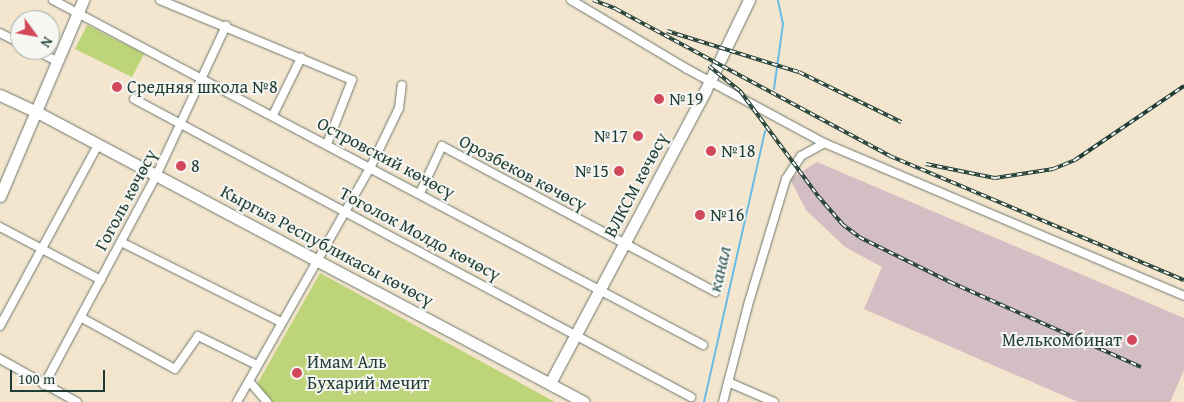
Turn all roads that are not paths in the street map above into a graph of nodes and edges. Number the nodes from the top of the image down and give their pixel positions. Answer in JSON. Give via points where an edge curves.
{"nodes":[{"id":1,"x":54,"y":0,"type":"edge"},
{"id":2,"x":83,"y":0,"type":"edge"},
{"id":3,"x":160,"y":0,"type":"edge"},
{"id":4,"x":571,"y":0,"type":"edge"},
{"id":5,"x":749,"y":0,"type":"edge"},
{"id":6,"x":78,"y":12,"type":"junction"},
{"id":7,"x":226,"y":26,"type":"junction"},
{"id":8,"x":301,"y":58,"type":"junction"},
{"id":9,"x":57,"y":61,"type":"joint"},
{"id":10,"x":203,"y":78,"type":"junction"},
{"id":11,"x":710,"y":82,"type":"junction"},
{"id":12,"x":402,"y":85,"type":"dead end"},
{"id":13,"x":0,"y":95,"type":"edge"},
{"id":14,"x":134,"y":99,"type":"dead end"},
{"id":15,"x":35,"y":111,"type":"junction"},
{"id":16,"x":273,"y":115,"type":"junction"},
{"id":17,"x":182,"y":123,"type":"junction"},
{"id":18,"x":824,"y":143,"type":"junction"},
{"id":19,"x":327,"y":144,"type":"junction"},
{"id":20,"x":98,"y":145,"type":"junction"},
{"id":21,"x":370,"y":168,"type":"junction"},
{"id":22,"x":156,"y":176,"type":"junction"},
{"id":23,"x":420,"y":193,"type":"junction"},
{"id":24,"x":0,"y":196,"type":"edge"},
{"id":25,"x":346,"y":211,"type":"junction"},
{"id":26,"x":0,"y":227,"type":"edge"},
{"id":27,"x":121,"y":242,"type":"junction"},
{"id":28,"x":625,"y":244,"type":"junction"},
{"id":29,"x":42,"y":248,"type":"junction"},
{"id":30,"x":316,"y":261,"type":"junction"},
{"id":31,"x":101,"y":280,"type":"junction"},
{"id":32,"x":600,"y":289,"type":"junction"},
{"id":33,"x":716,"y":292,"type":"dead end"},
{"id":34,"x":1184,"y":296,"type":"edge"},
{"id":35,"x":82,"y":318,"type":"junction"},
{"id":36,"x":281,"y":322,"type":"junction"},
{"id":37,"x":0,"y":326,"type":"edge"},
{"id":38,"x":575,"y":335,"type":"junction"},
{"id":39,"x":703,"y":346,"type":"dead end"},
{"id":40,"x":0,"y":359,"type":"edge"},
{"id":41,"x":257,"y":365,"type":"junction"},
{"id":42,"x":249,"y":381,"type":"junction"},
{"id":43,"x":728,"y":382,"type":"junction"},
{"id":44,"x":550,"y":383,"type":"junction"},
{"id":45,"x":44,"y":385,"type":"junction"},
{"id":46,"x":691,"y":398,"type":"dead end"},
{"id":47,"x":77,"y":402,"type":"edge"},
{"id":48,"x":237,"y":402,"type":"edge"},
{"id":49,"x":267,"y":402,"type":"edge"},
{"id":50,"x":584,"y":402,"type":"edge"},
{"id":51,"x":723,"y":402,"type":"edge"},
{"id":52,"x":774,"y":402,"type":"edge"}],
"edges":[{"from":1,"to":6,"type":"street","name":"Островский көчөсү"},
{"from":2,"to":6,"type":"main road"},
{"from":3,"to":7,"type":"street"},
{"from":4,"to":11,"type":"street"},
{"from":5,"to":11,"type":"main road","name":"ВЛКСМ көчөсү"},
{"from":6,"to":9,"type":"main road"},
{"from":6,"to":10,"type":"street","name":"Островский көчөсү"},
{"from":7,"to":8,"type":"street"},
{"from":7,"to":10,"type":"street","name":"Гоголь көчөсү"},
{"from":8,"to":16,"type":"street"},
{"from":8,"to":19,"type":"street","via":[[352,80]]},
{"from":9,"to":15,"type":"main road"},
{"from":10,"to":16,"type":"street","name":"Островский көчөсү"},
{"from":10,"to":17,"type":"street","name":"Гоголь көчөсү"},
{"from":11,"to":18,"type":"street"},
{"from":11,"to":28,"type":"main road","name":"ВЛКСМ көчөсү"},
{"from":12,"to":21,"type":"street","via":[[399,108]]},
{"from":13,"to":15,"type":"main road","name":"Кыргыз Республикасы көчөсү"},
{"from":14,"to":17,"type":"street","name":"Тоголок Молдо көчөсү"},
{"from":15,"to":20,"type":"main road","name":"Кыргыз Республикасы көчөсү"},
{"from":15,"to":24,"type":"main road"},
{"from":16,"to":19,"type":"street","name":"Островский көчөсү"},
{"from":17,"to":22,"type":"street","name":"Гоголь көчөсү"},
{"from":17,"to":25,"type":"street","name":"Тоголок Молдо көчөсү"},
{"from":18,"to":34,"type":"street"},
{"from":18,"to":43,"type":"street","via":[[801,156],[786,179]]},
{"from":19,"to":21,"type":"street","name":"Островский көчөсү"},
{"from":20,"to":22,"type":"main road","name":"Кыргыз Республикасы көчөсү"},
{"from":20,"to":29,"type":"street"},
{"from":21,"to":23,"type":"street","name":"Островский көчөсү"},
{"from":21,"to":25,"type":"street"},
{"from":22,"to":27,"type":"street","name":"Гоголь көчөсү"},
{"from":22,"to":30,"type":"main road","name":"Кыргыз Республикасы көчөсү"},
{"from":23,"to":28,"type":"street","name":"Орозбеков көчөсү","via":[[442,146]]},
{"from":23,"to":32,"type":"street","name":"Островский көчөсү"},
{"from":25,"to":30,"type":"street"},
{"from":25,"to":38,"type":"street","name":"Тоголок Молдо көчөсү"},
{"from":26,"to":29,"type":"street"},
{"from":27,"to":31,"type":"street","name":"Гоголь көчөсү"},
{"from":27,"to":36,"type":"street"},
{"from":28,"to":32,"type":"main road","name":"ВЛКСМ көчөсү"},
{"from":28,"to":33,"type":"street","name":"Орозбеков көчөсү"},
{"from":29,"to":31,"type":"street"},
{"from":29,"to":37,"type":"street"},
{"from":30,"to":36,"type":"street"},
{"from":30,"to":44,"type":"main road","name":"Кыргыз Республикасы көчөсү"},
{"from":31,"to":35,"type":"street","name":"Гоголь көчөсү"},
{"from":32,"to":38,"type":"main road","name":"ВЛКСМ көчөсү"},
{"from":32,"to":39,"type":"street","name":"Островский көчөсү"},
{"from":35,"to":41,"type":"street","via":[[175,369],[198,336]]},
{"from":35,"to":45,"type":"street","name":"Гоголь көчөсү"},
{"from":36,"to":41,"type":"street"},
{"from":38,"to":44,"type":"main road","name":"ВЛКСМ көчөсү"},
{"from":38,"to":46,"type":"street","name":"Тоголок Молдо көчөсү"},
{"from":40,"to":45,"type":"street"},
{"from":41,"to":42,"type":"street"},
{"from":42,"to":48,"type":"street"},
{"from":42,"to":49,"type":"street"},
{"from":43,"to":51,"type":"street"},
{"from":43,"to":52,"type":"street"},
{"from":44,"to":50,"type":"main road","name":"Кыргыз Республикасы көчөсү"},
{"from":45,"to":47,"type":"street"}]}
